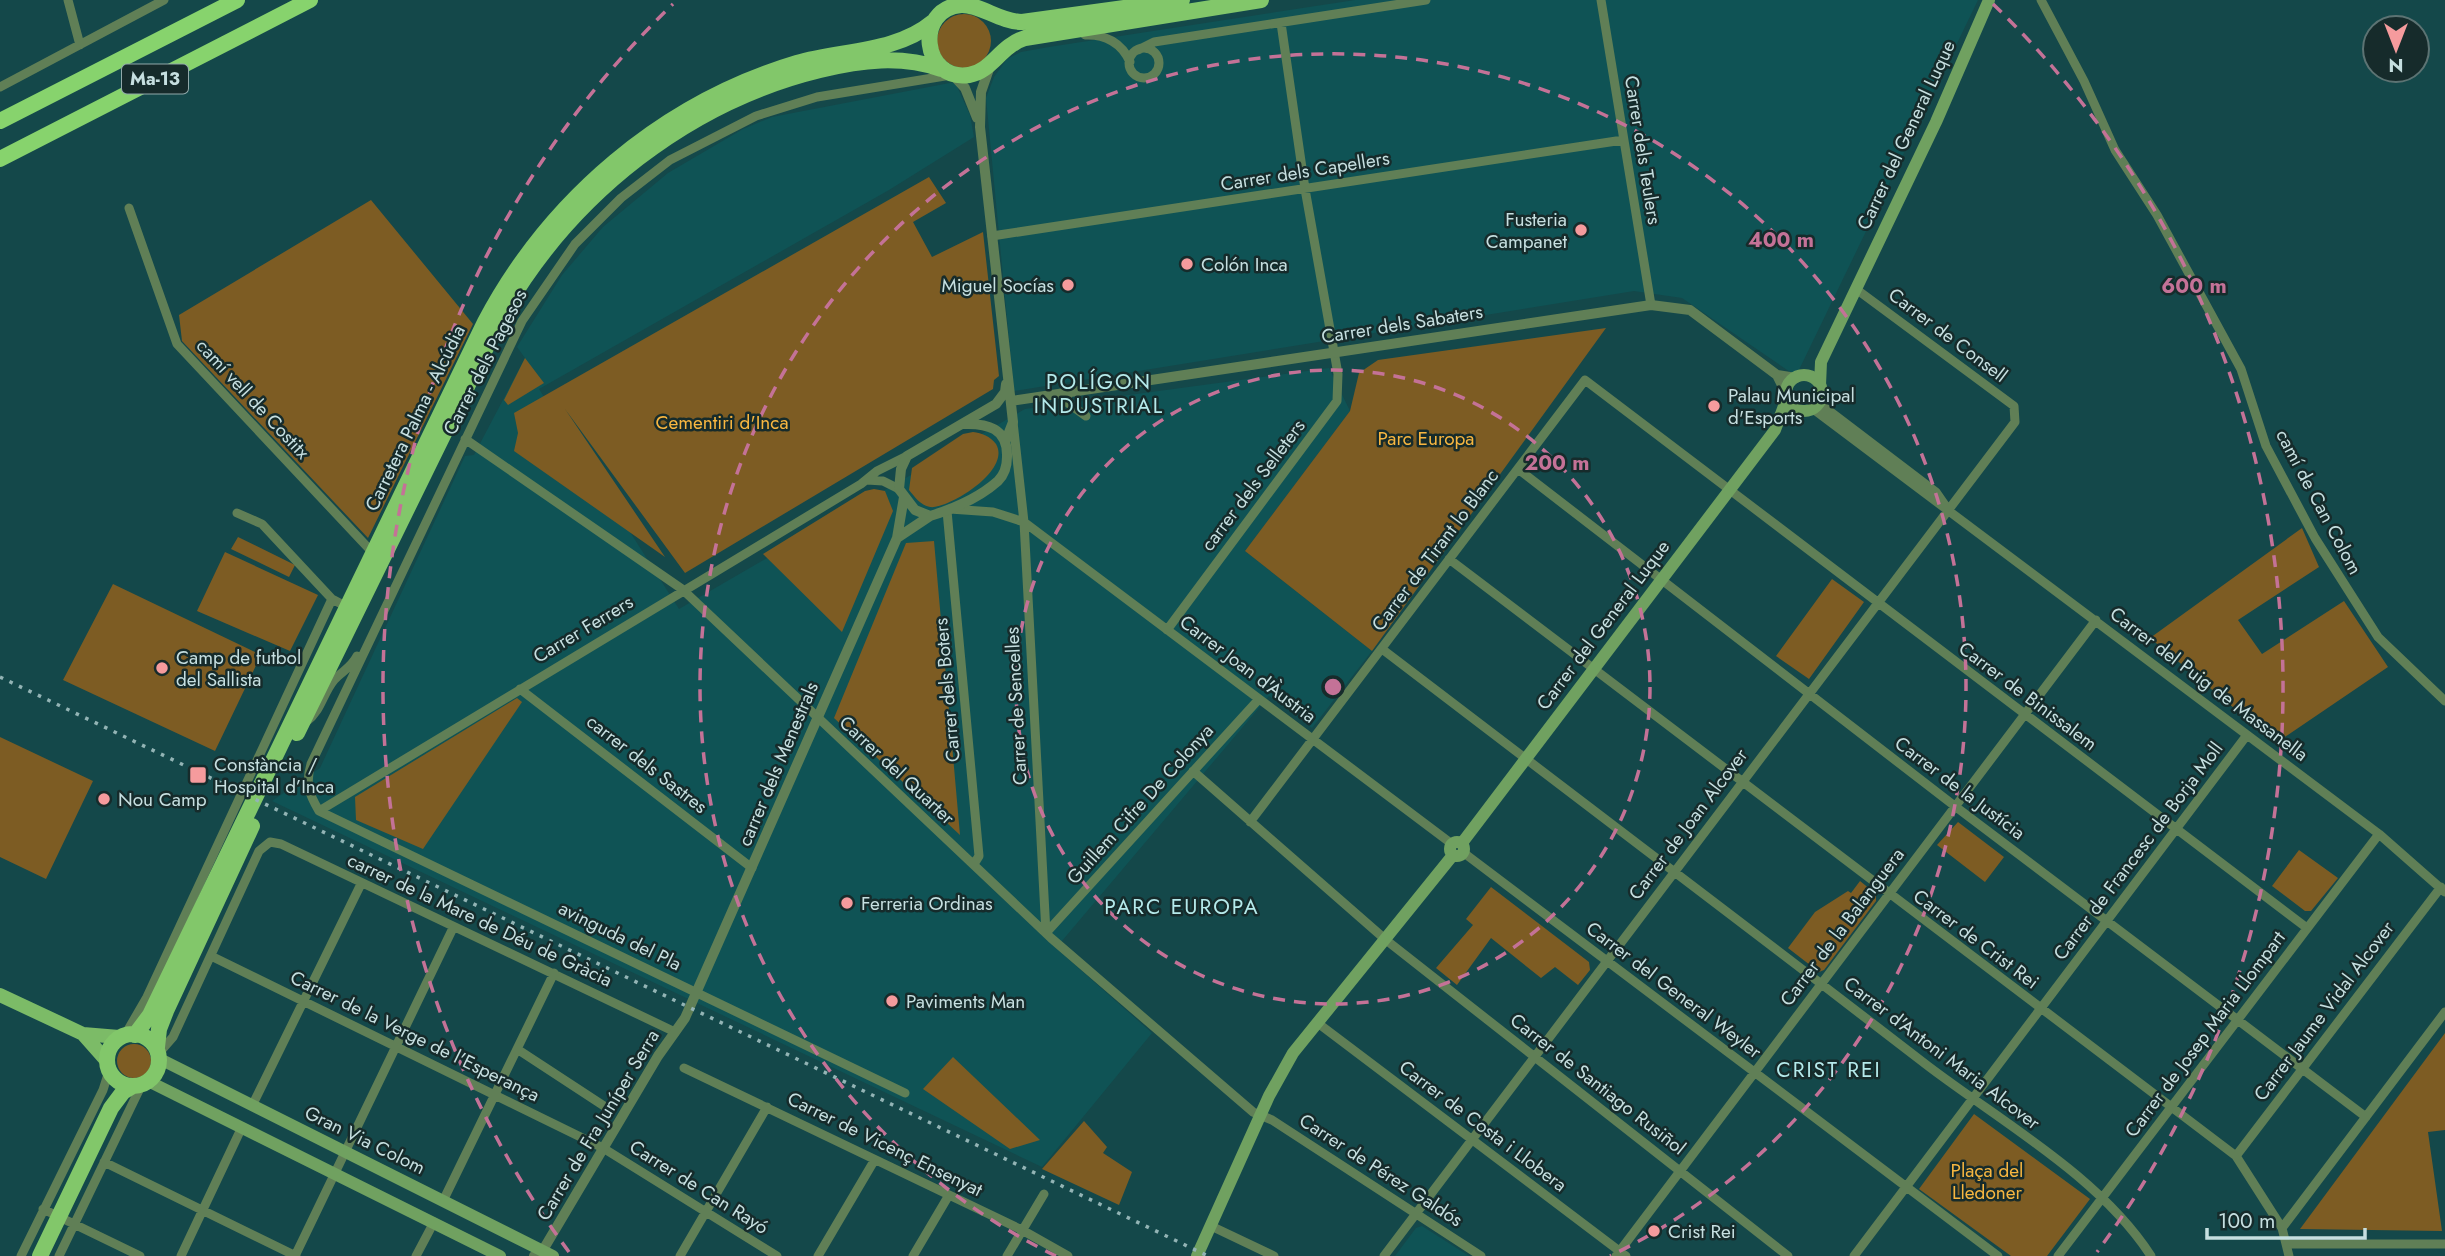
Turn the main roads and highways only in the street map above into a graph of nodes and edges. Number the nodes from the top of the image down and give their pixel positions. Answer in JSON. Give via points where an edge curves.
{"nodes":[{"id":1,"x":237,"y":0,"type":"edge"},
{"id":2,"x":310,"y":0,"type":"edge"},
{"id":3,"x":944,"y":0,"type":"edge"},
{"id":4,"x":1182,"y":0,"type":"edge"},
{"id":5,"x":1261,"y":0,"type":"edge"},
{"id":6,"x":1989,"y":0,"type":"edge"},
{"id":7,"x":1138,"y":4,"type":"edge"},
{"id":8,"x":979,"y":8,"type":"edge"},
{"id":9,"x":935,"y":20,"type":"junction"},
{"id":10,"x":993,"y":60,"type":"junction"},
{"id":11,"x":947,"y":72,"type":"junction"},
{"id":12,"x":0,"y":121,"type":"edge"},
{"id":13,"x":0,"y":159,"type":"edge"},
{"id":14,"x":1821,"y":362,"type":"junction"},
{"id":15,"x":1798,"y":377,"type":"junction"},
{"id":16,"x":1820,"y":385,"type":"junction"},
{"id":17,"x":1787,"y":395,"type":"junction"},
{"id":18,"x":1812,"y":408,"type":"junction"},
{"id":19,"x":1775,"y":430,"type":"junction"},
{"id":20,"x":345,"y":606,"type":"junction"},
{"id":21,"x":0,"y":995,"type":"edge"},
{"id":22,"x":158,"y":1013,"type":"junction"},
{"id":23,"x":83,"y":1034,"type":"junction"},
{"id":24,"x":126,"y":1036,"type":"junction"},
{"id":25,"x":158,"y":1053,"type":"junction"},
{"id":26,"x":110,"y":1069,"type":"junction"},
{"id":27,"x":141,"y":1084,"type":"junction"},
{"id":28,"x":111,"y":1108,"type":"junction"},
{"id":29,"x":543,"y":1255,"type":"edge"},
{"id":30,"x":40,"y":1256,"type":"edge"},
{"id":31,"x":500,"y":1256,"type":"edge"},
{"id":32,"x":1197,"y":1256,"type":"edge"}],
"edges":[{"from":1,"to":12,"type":"highway","number":"Ma-13"},
{"from":2,"to":13,"type":"highway","number":"Ma-13"},
{"from":3,"to":9,"type":"main road"},
{"from":4,"to":7,"type":"highway"},
{"from":5,"to":10,"type":"highway","via":[[1035,35],[1015,41]]},
{"from":6,"to":14,"type":"main road","name":"Carrer del General Luque"},
{"from":7,"to":8,"type":"highway","via":[[1022,22]]},
{"from":8,"to":9,"type":"highway","via":[[959,5]]},
{"from":8,"to":10,"type":"highway","via":[[994,23],[998,36]]},
{"from":9,"to":11,"type":"highway","via":[[929,44],[934,61]]},
{"from":9,"to":20,"type":"highway","name":"Carretera Palma - Alcúdia","via":[[900,43],[801,62],[718,95],[653,134],[592,181],[545,232],[504,287]]},
{"from":10,"to":11,"type":"highway","via":[[977,73]]},
{"from":11,"to":20,"type":"highway","name":"Carretera Palma - Alcúdia","via":[[909,60],[865,61],[782,80],[683,128],[595,194],[553,239],[505,309]]},
{"from":14,"to":15,"type":"main road"},
{"from":14,"to":16,"type":"main road","name":"Carrer del General Luque"},
{"from":15,"to":16,"type":"main road","via":[[1811,377]]},
{"from":15,"to":17,"type":"main road","via":[[1789,384]]},
{"from":16,"to":18,"type":"main road"},
{"from":17,"to":18,"type":"main road","via":[[1795,409]]},
{"from":17,"to":19,"type":"main road","name":"Carrer del General Luque"},
{"from":18,"to":19,"type":"main road","name":"Carrer del General Luque"},
{"from":19,"to":32,"type":"main road","name":"Carrer del General Luque","via":[[1457,849],[1293,1053]]},
{"from":20,"to":22,"type":"highway","name":"Carretera Palma - Alcúdia","via":[[212,883]]},
{"from":20,"to":22,"type":"highway","name":"Carretera Palma - Alcúdia","via":[[300,727]]},
{"from":21,"to":23,"type":"main road"},
{"from":22,"to":24,"type":"highway","name":"Carretera Palma - Alcúdia"},
{"from":22,"to":25,"type":"highway","name":"Carretera Palma - Alcúdia"},
{"from":23,"to":24,"type":"main road"},
{"from":23,"to":26,"type":"main road"},
{"from":24,"to":25,"type":"highway","via":[[148,1038]]},
{"from":24,"to":26,"type":"highway","via":[[110,1045]]},
{"from":25,"to":27,"type":"highway","via":[[158,1071]]},
{"from":25,"to":29,"type":"main road","name":"Gran Via Colom"},
{"from":26,"to":27,"type":"highway"},
{"from":26,"to":28,"type":"highway"},
{"from":27,"to":28,"type":"highway","via":[[123,1092]]},
{"from":27,"to":31,"type":"main road","via":[[242,1128]]},
{"from":28,"to":30,"type":"highway"}]}
